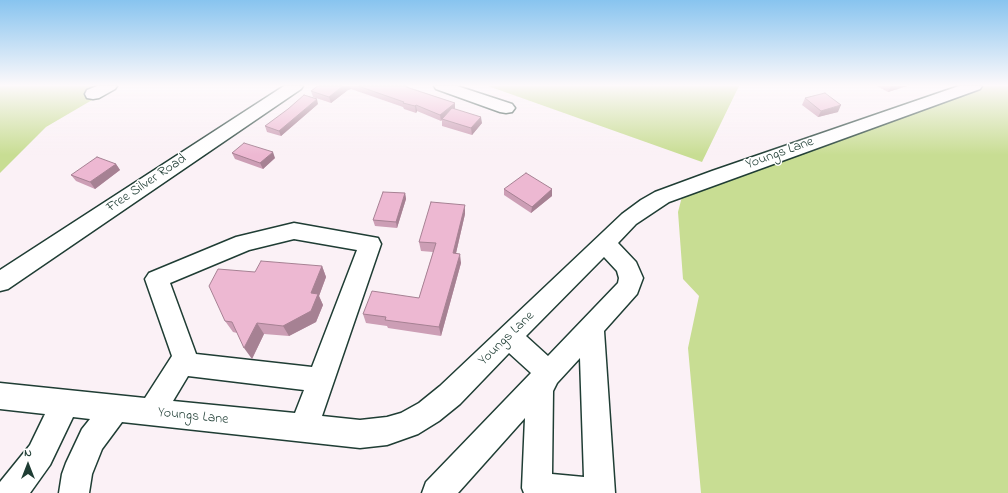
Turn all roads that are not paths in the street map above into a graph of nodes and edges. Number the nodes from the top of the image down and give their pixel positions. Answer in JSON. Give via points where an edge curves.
{"nodes":[{"id":1,"x":260,"y":109,"type":"edge"},
{"id":2,"x":909,"y":109,"type":"edge"},
{"id":3,"x":604,"y":244,"type":"junction"},
{"id":4,"x":0,"y":282,"type":"edge"},
{"id":5,"x":591,"y":328,"type":"junction"},
{"id":6,"x":509,"y":337,"type":"junction"},
{"id":7,"x":181,"y":364,"type":"junction"},
{"id":8,"x":548,"y":372,"type":"junction"},
{"id":9,"x":320,"y":380,"type":"junction"},
{"id":10,"x":0,"y":396,"type":"edge"},
{"id":11,"x":65,"y":403,"type":"junction"},
{"id":12,"x":115,"y":409,"type":"junction"},
{"id":13,"x":151,"y":413,"type":"junction"},
{"id":14,"x":303,"y":429,"type":"junction"},
{"id":15,"x":11,"y":493,"type":"edge"},
{"id":16,"x":74,"y":493,"type":"edge"},
{"id":17,"x":437,"y":493,"type":"edge"},
{"id":18,"x":600,"y":493,"type":"edge"}],
"edges":[{"from":1,"to":4,"type":"street","name":"Free Silver Road"},
{"from":2,"to":3,"type":"street","name":"Youngs Lane","via":[[662,197],[629,219]]},
{"from":3,"to":5,"type":"street","via":[[621,259],[628,268],[631,278],[629,287]]},
{"from":3,"to":6,"type":"street","name":"Youngs Lane"},
{"from":5,"to":8,"type":"street"},
{"from":5,"to":18,"type":"street"},
{"from":6,"to":8,"type":"street"},
{"from":6,"to":14,"type":"street","name":"Youngs Lane","via":[[450,395],[429,412],[408,424],[386,431],[360,434]]},
{"from":7,"to":9,"type":"street"},
{"from":7,"to":9,"type":"street","via":[[185,358],[157,279],[244,243],[294,231],[370,244]]},
{"from":7,"to":13,"type":"street"},
{"from":8,"to":17,"type":"street"},
{"from":8,"to":18,"type":"street","via":[[540,391],[537,488]]},
{"from":9,"to":14,"type":"street"},
{"from":10,"to":11,"type":"street","name":"Youngs Lane"},
{"from":11,"to":12,"type":"street","name":"Youngs Lane"},
{"from":11,"to":15,"type":"street","via":[[40,455]]},
{"from":12,"to":13,"type":"street","name":"Youngs Lane"},
{"from":12,"to":16,"type":"street","via":[[92,439],[77,474]]},
{"from":13,"to":14,"type":"street","name":"Youngs Lane"}]}
